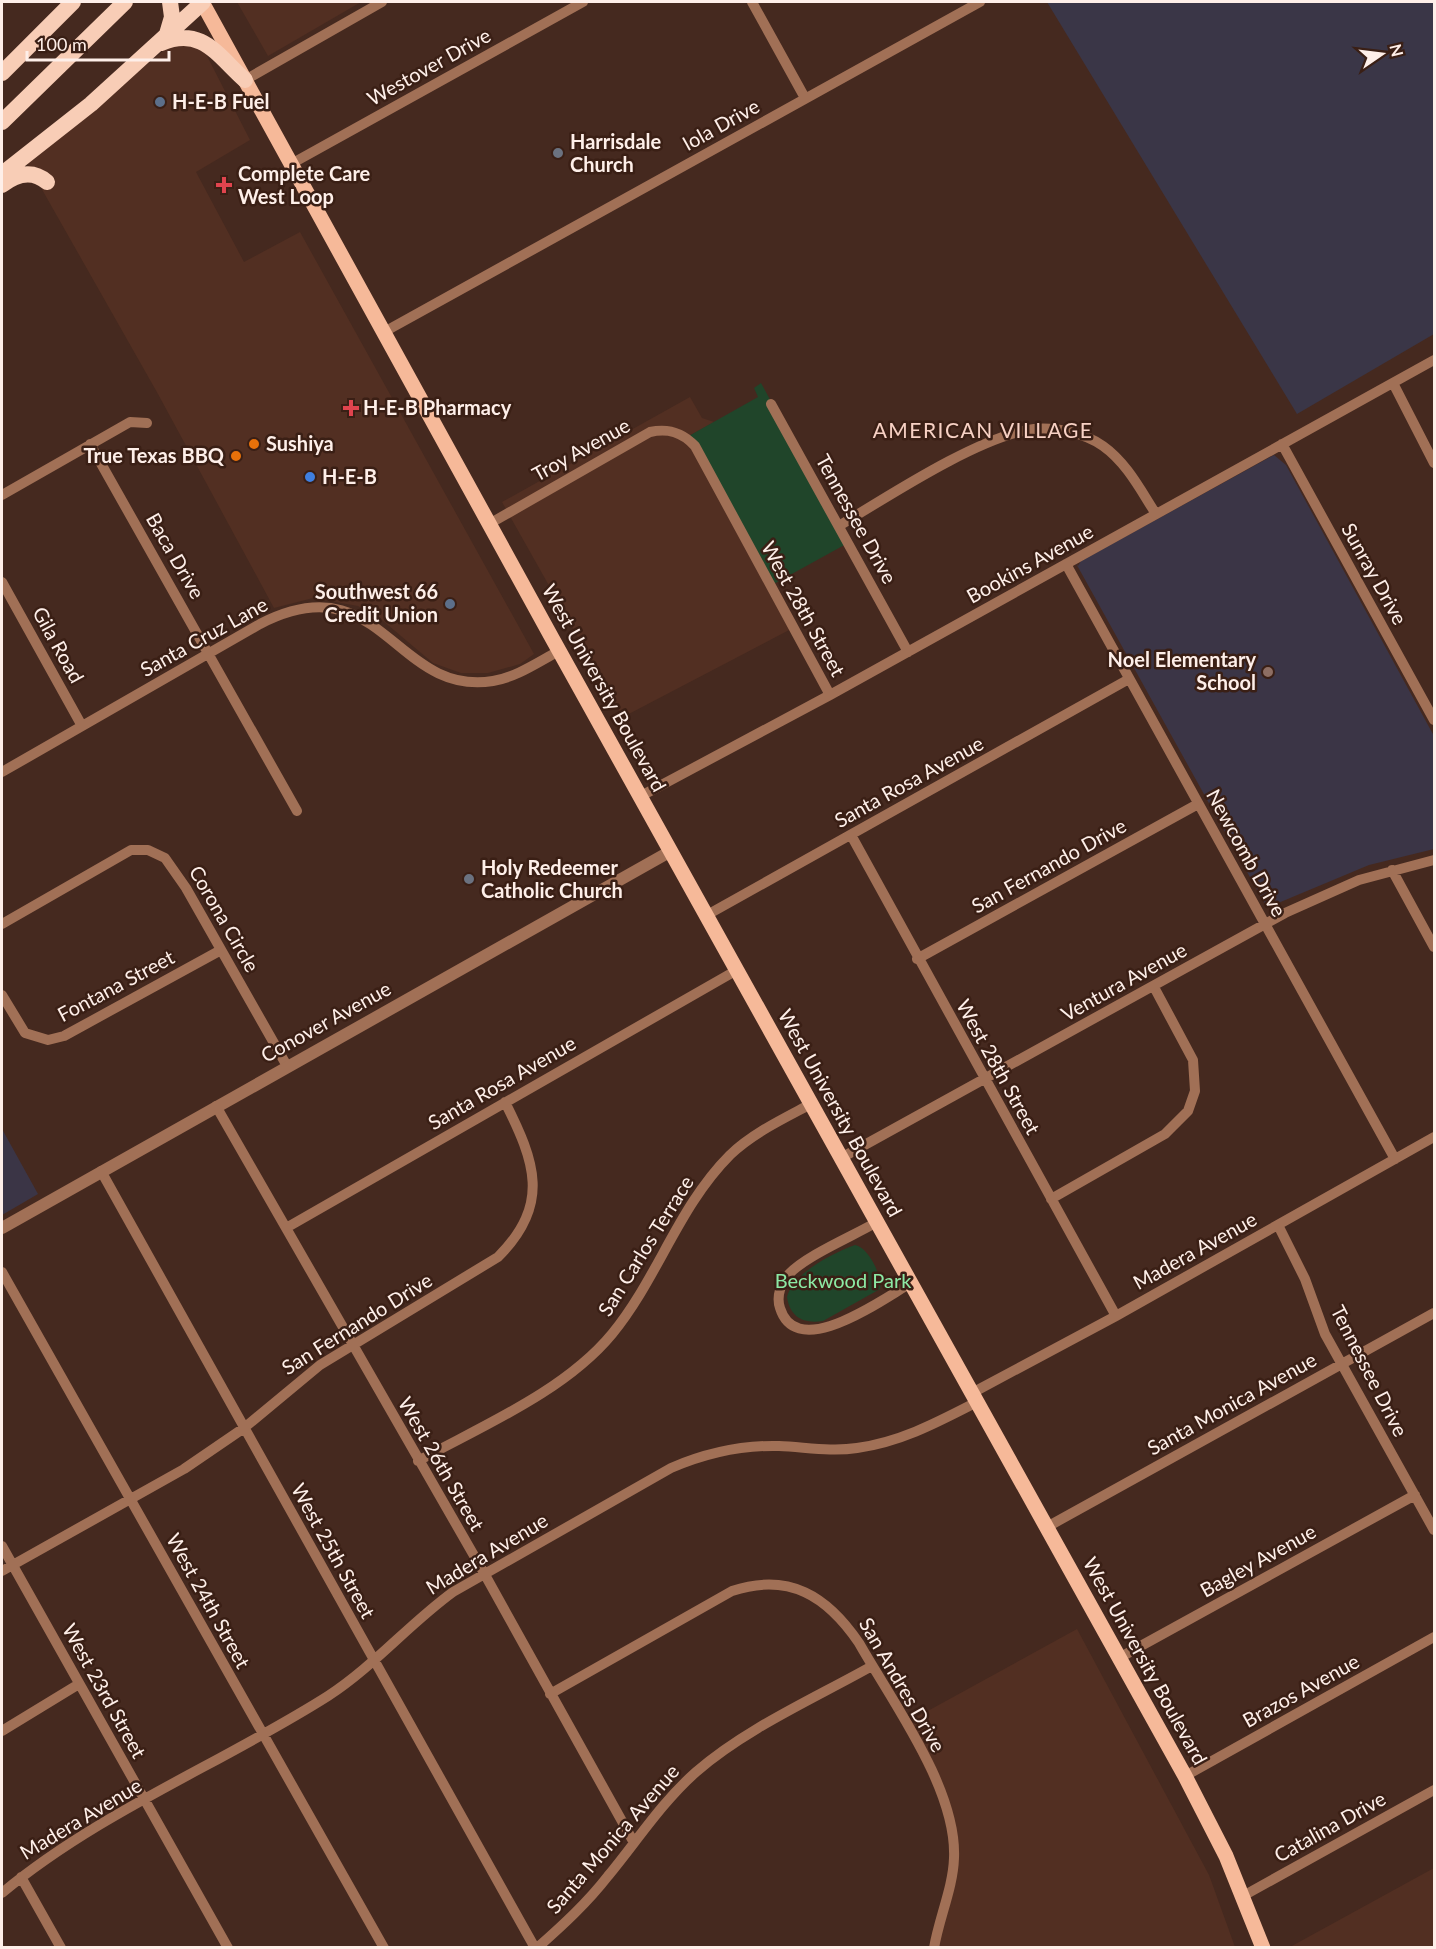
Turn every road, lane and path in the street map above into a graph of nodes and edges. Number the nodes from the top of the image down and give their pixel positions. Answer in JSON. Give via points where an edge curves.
{"nodes":[{"id":1,"x":73,"y":2,"type":"edge"},
{"id":2,"x":125,"y":2,"type":"edge"},
{"id":3,"x":170,"y":2,"type":"edge"},
{"id":4,"x":203,"y":2,"type":"edge"},
{"id":5,"x":382,"y":2,"type":"edge"},
{"id":6,"x":584,"y":2,"type":"edge"},
{"id":7,"x":752,"y":2,"type":"edge"},
{"id":8,"x":980,"y":2,"type":"edge"},
{"id":9,"x":160,"y":40,"type":"junction"},
{"id":10,"x":2,"y":73,"type":"edge"},
{"id":11,"x":245,"y":80,"type":"junction"},
{"id":12,"x":806,"y":98,"type":"junction"},
{"id":13,"x":2,"y":122,"type":"edge"},
{"id":14,"x":291,"y":164,"type":"junction"},
{"id":15,"x":2,"y":174,"type":"edge"},
{"id":16,"x":47,"y":182,"type":"dead end"},
{"id":17,"x":2,"y":185,"type":"edge"},
{"id":18,"x":384,"y":332,"type":"junction"},
{"id":19,"x":1434,"y":360,"type":"edge"},
{"id":20,"x":1393,"y":383,"type":"junction"},
{"id":21,"x":771,"y":404,"type":"dead end"},
{"id":22,"x":147,"y":423,"type":"dead end"},
{"id":23,"x":90,"y":444,"type":"junction"},
{"id":24,"x":1282,"y":444,"type":"junction"},
{"id":25,"x":1434,"y":463,"type":"edge"},
{"id":26,"x":2,"y":495,"type":"edge"},
{"id":27,"x":1156,"y":514,"type":"junction"},
{"id":28,"x":489,"y":524,"type":"junction"},
{"id":29,"x":838,"y":526,"type":"junction"},
{"id":30,"x":745,"y":539,"type":"joint"},
{"id":31,"x":1066,"y":564,"type":"junction"},
{"id":32,"x":2,"y":582,"type":"edge"},
{"id":33,"x":559,"y":651,"type":"junction"},
{"id":34,"x":908,"y":652,"type":"junction"},
{"id":35,"x":210,"y":654,"type":"junction"},
{"id":36,"x":1129,"y":679,"type":"junction"},
{"id":37,"x":830,"y":695,"type":"junction"},
{"id":38,"x":1434,"y":720,"type":"edge"},
{"id":39,"x":82,"y":726,"type":"junction"},
{"id":40,"x":2,"y":772,"type":"edge"},
{"id":41,"x":641,"y":796,"type":"junction"},
{"id":42,"x":1198,"y":804,"type":"junction"},
{"id":43,"x":297,"y":812,"type":"dead end"},
{"id":44,"x":851,"y":835,"type":"junction"},
{"id":45,"x":670,"y":851,"type":"junction"},
{"id":46,"x":1434,"y":860,"type":"edge"},
{"id":47,"x":1392,"y":870,"type":"junction"},
{"id":48,"x":707,"y":915,"type":"junction"},
{"id":49,"x":2,"y":924,"type":"edge"},
{"id":50,"x":1265,"y":925,"type":"junction"},
{"id":51,"x":1434,"y":947,"type":"edge"},
{"id":52,"x":221,"y":950,"type":"junction"},
{"id":53,"x":917,"y":959,"type":"junction"},
{"id":54,"x":737,"y":970,"type":"junction"},
{"id":55,"x":1154,"y":987,"type":"junction"},
{"id":56,"x":2,"y":994,"type":"edge"},
{"id":57,"x":287,"y":1066,"type":"junction"},
{"id":58,"x":985,"y":1080,"type":"junction"},
{"id":59,"x":505,"y":1102,"type":"junction"},
{"id":60,"x":811,"y":1104,"type":"junction"},
{"id":61,"x":216,"y":1106,"type":"junction"},
{"id":62,"x":1434,"y":1137,"type":"edge"},
{"id":63,"x":841,"y":1158,"type":"junction"},
{"id":64,"x":1395,"y":1159,"type":"junction"},
{"id":65,"x":101,"y":1171,"type":"junction"},
{"id":66,"x":1051,"y":1199,"type":"junction"},
{"id":67,"x":877,"y":1222,"type":"junction"},
{"id":68,"x":1278,"y":1225,"type":"junction"},
{"id":69,"x":2,"y":1228,"type":"edge"},
{"id":70,"x":286,"y":1228,"type":"junction"},
{"id":71,"x":2,"y":1272,"type":"edge"},
{"id":72,"x":911,"y":1283,"type":"junction"},
{"id":73,"x":1434,"y":1313,"type":"edge"},
{"id":74,"x":1116,"y":1316,"type":"junction"},
{"id":75,"x":352,"y":1344,"type":"junction"},
{"id":76,"x":1341,"y":1364,"type":"junction"},
{"id":77,"x":974,"y":1398,"type":"junction"},
{"id":78,"x":244,"y":1428,"type":"junction"},
{"id":79,"x":418,"y":1461,"type":"junction"},
{"id":80,"x":1415,"y":1495,"type":"junction"},
{"id":81,"x":131,"y":1500,"type":"junction"},
{"id":82,"x":1047,"y":1527,"type":"junction"},
{"id":83,"x":1434,"y":1530,"type":"edge"},
{"id":84,"x":2,"y":1546,"type":"edge"},
{"id":85,"x":12,"y":1565,"type":"junction"},
{"id":86,"x":2,"y":1571,"type":"edge"},
{"id":87,"x":484,"y":1573,"type":"junction"},
{"id":88,"x":1434,"y":1637,"type":"edge"},
{"id":89,"x":1119,"y":1658,"type":"junction"},
{"id":90,"x":374,"y":1661,"type":"junction"},
{"id":91,"x":872,"y":1666,"type":"junction"},
{"id":92,"x":79,"y":1684,"type":"junction"},
{"id":93,"x":550,"y":1694,"type":"junction"},
{"id":94,"x":2,"y":1731,"type":"edge"},
{"id":95,"x":263,"y":1734,"type":"junction"},
{"id":96,"x":1185,"y":1776,"type":"junction"},
{"id":97,"x":1434,"y":1790,"type":"edge"},
{"id":98,"x":145,"y":1801,"type":"junction"},
{"id":99,"x":633,"y":1841,"type":"junction"},
{"id":100,"x":21,"y":1877,"type":"junction"},
{"id":101,"x":2,"y":1893,"type":"edge"},
{"id":102,"x":1243,"y":1896,"type":"junction"},
{"id":103,"x":61,"y":1947,"type":"edge"},
{"id":104,"x":228,"y":1947,"type":"edge"},
{"id":105,"x":384,"y":1947,"type":"edge"},
{"id":106,"x":536,"y":1947,"type":"edge"},
{"id":107,"x":934,"y":1947,"type":"edge"},
{"id":108,"x":1263,"y":1947,"type":"edge"}],
"edges":[{"from":1,"to":10,"type":"highway"},
{"from":2,"to":13,"type":"highway"},
{"from":3,"to":9,"type":"highway","via":[[172,17]]},
{"from":4,"to":9,"type":"highway"},
{"from":4,"to":11,"type":"main road","name":"West University Boulevard"},
{"from":5,"to":11,"type":"street"},
{"from":6,"to":14,"type":"street","name":"Westover Drive"},
{"from":7,"to":12,"type":"street"},
{"from":8,"to":12,"type":"street","name":"Iola Drive"},
{"from":9,"to":11,"type":"highway","via":[[200,39]]},
{"from":9,"to":15,"type":"highway","via":[[91,104]]},
{"from":11,"to":14,"type":"main road","name":"West University Boulevard"},
{"from":12,"to":18,"type":"street","name":"Iola Drive"},
{"from":14,"to":18,"type":"main road","name":"West University Boulevard"},
{"from":16,"to":17,"type":"highway","via":[[38,176],[20,174]]},
{"from":18,"to":28,"type":"main road","name":"West University Boulevard"},
{"from":19,"to":20,"type":"street","name":"Bookins Avenue"},
{"from":20,"to":24,"type":"street","name":"Bookins Avenue"},
{"from":20,"to":25,"type":"street"},
{"from":21,"to":29,"type":"street","name":"Tennessee Drive"},
{"from":22,"to":23,"type":"street","via":[[130,422]]},
{"from":23,"to":26,"type":"street"},
{"from":23,"to":35,"type":"street","name":"Baca Drive"},
{"from":24,"to":27,"type":"street","name":"Bookins Avenue"},
{"from":24,"to":38,"type":"street","name":"Sunray Drive"},
{"from":27,"to":29,"type":"street","via":[[1128,472],[1104,447],[1079,435],[1042,429],[1019,432],[974,450]]},
{"from":27,"to":31,"type":"street","name":"Bookins Avenue"},
{"from":28,"to":30,"type":"street","name":"Troy Avenue","via":[[650,432],[666,430],[685,437],[695,446]]},
{"from":28,"to":33,"type":"main road","name":"West University Boulevard"},
{"from":29,"to":34,"type":"street","name":"Tennessee Drive"},
{"from":30,"to":37,"type":"street","name":"West 28th Street"},
{"from":31,"to":34,"type":"street","name":"Bookins Avenue"},
{"from":31,"to":36,"type":"street","name":"Newcomb Drive"},
{"from":32,"to":39,"type":"street","name":"Gila Road"},
{"from":33,"to":35,"type":"street","name":"Santa Cruz Lane","via":[[509,677],[484,682],[458,681],[416,661],[362,618],[324,607],[274,617]]},
{"from":33,"to":41,"type":"main road","name":"West University Boulevard"},
{"from":34,"to":37,"type":"street","name":"Bookins Avenue"},
{"from":35,"to":39,"type":"street","name":"Santa Cruz Lane"},
{"from":35,"to":43,"type":"street","name":"Baca Drive"},
{"from":36,"to":42,"type":"street","name":"Newcomb Drive"},
{"from":36,"to":44,"type":"street","name":"Santa Rosa Avenue"},
{"from":37,"to":41,"type":"street","name":"Bookins Avenue"},
{"from":39,"to":40,"type":"street","name":"Santa Cruz Lane"},
{"from":41,"to":45,"type":"main road","name":"West University Boulevard"},
{"from":42,"to":50,"type":"street","name":"Newcomb Drive"},
{"from":42,"to":53,"type":"street","name":"San Fernando Drive"},
{"from":44,"to":48,"type":"street","name":"Santa Rosa Avenue"},
{"from":44,"to":53,"type":"street","name":"West 28th Street"},
{"from":45,"to":48,"type":"main road","name":"West University Boulevard"},
{"from":45,"to":57,"type":"street","name":"Conover Avenue"},
{"from":46,"to":47,"type":"street","name":"Ventura Avenue"},
{"from":47,"to":50,"type":"street","name":"Ventura Avenue","via":[[1359,880]]},
{"from":47,"to":51,"type":"street"},
{"from":48,"to":54,"type":"main road","name":"West University Boulevard"},
{"from":49,"to":52,"type":"street","name":"Corona Circle","via":[[131,850],[148,850],[172,865]]},
{"from":50,"to":55,"type":"street","name":"Ventura Avenue"},
{"from":50,"to":64,"type":"street","name":"Newcomb Drive"},
{"from":52,"to":56,"type":"street","name":"Fontana Street","via":[[64,1036],[48,1040],[25,1033]]},
{"from":52,"to":57,"type":"street","name":"Corona Circle"},
{"from":53,"to":58,"type":"street","name":"West 28th Street"},
{"from":54,"to":59,"type":"street","name":"Santa Rosa Avenue"},
{"from":54,"to":60,"type":"main road","name":"West University Boulevard"},
{"from":55,"to":58,"type":"street","name":"Ventura Avenue"},
{"from":55,"to":66,"type":"street","via":[[1193,1060],[1195,1092],[1188,1112],[1165,1134]]},
{"from":57,"to":61,"type":"street","name":"Conover Avenue"},
{"from":58,"to":63,"type":"street","name":"Ventura Avenue"},
{"from":58,"to":66,"type":"street","name":"West 28th Street"},
{"from":59,"to":70,"type":"street","name":"Santa Rosa Avenue"},
{"from":59,"to":75,"type":"street","name":"San Fernando Drive","via":[[531,1162],[532,1197],[520,1230],[490,1263]]},
{"from":60,"to":63,"type":"main road","name":"West University Boulevard"},
{"from":60,"to":79,"type":"street","name":"San Carlos Terrace","via":[[731,1154],[684,1213],[638,1298],[611,1335],[579,1366],[541,1392]]},
{"from":61,"to":65,"type":"street","name":"Conover Avenue"},
{"from":61,"to":70,"type":"street","name":"West 26th Street"},
{"from":62,"to":64,"type":"street","name":"Madera Avenue"},
{"from":63,"to":67,"type":"main road","name":"West University Boulevard"},
{"from":64,"to":68,"type":"street","name":"Madera Avenue"},
{"from":65,"to":69,"type":"street","name":"Conover Avenue"},
{"from":65,"to":78,"type":"street","name":"West 25th Street"},
{"from":66,"to":74,"type":"street","name":"West 28th Street"},
{"from":67,"to":72,"type":"main road","name":"West University Boulevard"},
{"from":67,"to":72,"type":"street","via":[[791,1272],[778,1300],[784,1317],[802,1329],[824,1329]]},
{"from":68,"to":74,"type":"street","name":"Madera Avenue"},
{"from":68,"to":76,"type":"street","name":"Tennessee Drive"},
{"from":70,"to":75,"type":"street","name":"West 26th Street"},
{"from":71,"to":81,"type":"street","name":"West 24th Street"},
{"from":72,"to":77,"type":"main road","name":"West University Boulevard"},
{"from":73,"to":76,"type":"street","name":"Santa Monica Avenue"},
{"from":74,"to":77,"type":"street","name":"Madera Avenue"},
{"from":75,"to":78,"type":"street","name":"San Fernando Drive","via":[[292,1385]]},
{"from":75,"to":79,"type":"street","name":"West 26th Street"},
{"from":76,"to":80,"type":"street","name":"Tennessee Drive"},
{"from":76,"to":82,"type":"street","name":"Santa Monica Avenue"},
{"from":77,"to":82,"type":"main road","name":"West University Boulevard"},
{"from":77,"to":87,"type":"street","name":"Madera Avenue","via":[[922,1430],[886,1443],[837,1449],[752,1446],[697,1458],[658,1475]]},
{"from":78,"to":81,"type":"street","name":"San Fernando Drive"},
{"from":78,"to":90,"type":"street","name":"West 25th Street"},
{"from":79,"to":87,"type":"street","name":"West 26th Street"},
{"from":80,"to":83,"type":"street","name":"Tennessee Drive"},
{"from":80,"to":89,"type":"street","name":"Bagley Avenue"},
{"from":81,"to":85,"type":"street","name":"San Fernando Drive"},
{"from":81,"to":95,"type":"street","name":"West 24th Street"},
{"from":82,"to":89,"type":"main road","name":"West University Boulevard"},
{"from":84,"to":85,"type":"street","name":"West 23rd Street"},
{"from":85,"to":86,"type":"street","name":"San Fernando Drive"},
{"from":85,"to":92,"type":"street","name":"West 23rd Street"},
{"from":87,"to":90,"type":"street","name":"Madera Avenue","via":[[427,1611]]},
{"from":87,"to":93,"type":"street","name":"West 26th Street"},
{"from":88,"to":96,"type":"street","name":"Brazos Avenue"},
{"from":89,"to":96,"type":"main road","name":"West University Boulevard"},
{"from":90,"to":95,"type":"street","name":"Madera Avenue","via":[[325,1698]]},
{"from":90,"to":106,"type":"street","name":"West 25th Street"},
{"from":91,"to":93,"type":"street","name":"San Andres Drive","via":[[845,1622],[821,1600],[794,1588],[758,1585],[732,1591]]},
{"from":91,"to":99,"type":"street","name":"Santa Monica Avenue","via":[[717,1756],[692,1776]]},
{"from":91,"to":107,"type":"street","name":"San Andres Drive","via":[[939,1785],[951,1815],[954,1861]]},
{"from":92,"to":94,"type":"street"},
{"from":92,"to":98,"type":"street","name":"West 23rd Street"},
{"from":93,"to":99,"type":"street","name":"West 26th Street"},
{"from":95,"to":98,"type":"street","name":"Madera Avenue"},
{"from":95,"to":105,"type":"street","name":"West 24th Street"},
{"from":96,"to":102,"type":"main road","name":"West University Boulevard"},
{"from":97,"to":102,"type":"street","name":"Catalina Drive"},
{"from":98,"to":100,"type":"street","name":"Madera Avenue"},
{"from":98,"to":104,"type":"street","name":"West 23rd Street"},
{"from":99,"to":106,"type":"street","name":"Santa Monica Avenue","via":[[571,1918]]},
{"from":100,"to":101,"type":"street","name":"Madera Avenue"},
{"from":100,"to":103,"type":"street"},
{"from":102,"to":108,"type":"main road","name":"West University Boulevard"}]}
